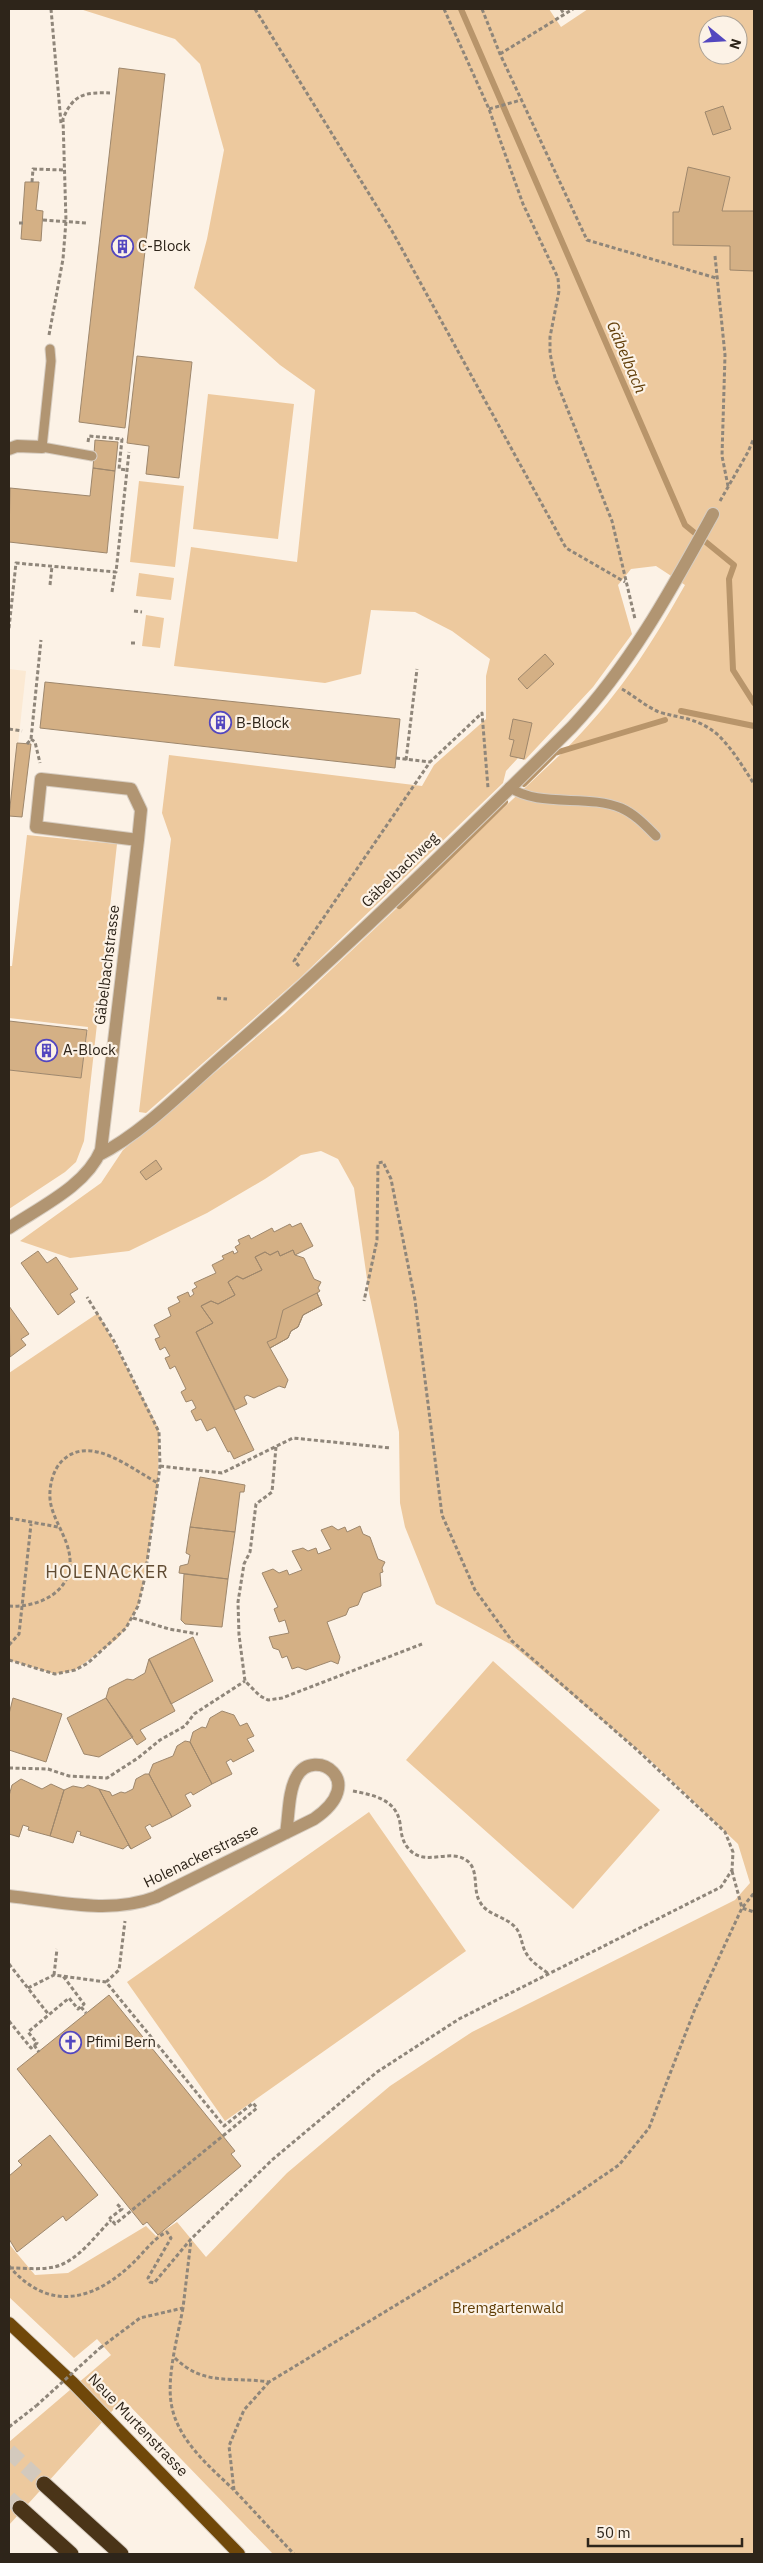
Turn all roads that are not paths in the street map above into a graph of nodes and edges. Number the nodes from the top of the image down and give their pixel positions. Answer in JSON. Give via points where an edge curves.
{"nodes":[{"id":1,"x":50,"y":349,"type":"road end"},
{"id":2,"x":42,"y":447,"type":"junction"},
{"id":3,"x":9,"y":449,"type":"edge"},
{"id":4,"x":89,"y":456,"type":"road end"},
{"id":5,"x":712,"y":514,"type":"road end"},
{"id":6,"x":509,"y":787,"type":"junction"},
{"id":7,"x":656,"y":836,"type":"dead end"},
{"id":8,"x":138,"y":840,"type":"junction"},
{"id":9,"x":99,"y":1156,"type":"junction"},
{"id":10,"x":9,"y":1228,"type":"edge"},
{"id":11,"x":286,"y":1833,"type":"junction"},
{"id":12,"x":9,"y":1896,"type":"edge"},
{"id":13,"x":9,"y":2323,"type":"edge"},
{"id":14,"x":44,"y":2484,"type":"tunnel mouth"},
{"id":15,"x":20,"y":2508,"type":"tunnel mouth"},
{"id":16,"x":71,"y":2554,"type":"edge"},
{"id":17,"x":121,"y":2554,"type":"edge"},
{"id":18,"x":240,"y":2554,"type":"edge"}],
"edges":[{"from":1,"to":2,"type":"lane"},
{"from":2,"to":3,"type":"street","via":[[17,446]]},
{"from":2,"to":4,"type":"lane"},
{"from":5,"to":6,"type":"street","name":"Gäbelbachweg","via":[[640,641],[611,683],[572,727]]},
{"from":6,"to":7,"type":"lane","via":[[527,796],[619,807],[633,814]]},
{"from":6,"to":9,"type":"street","name":"Gäbelbachweg","via":[[311,977],[148,1121]]},
{"from":8,"to":8,"type":"street","name":"Gäbelbachstrasse","via":[[141,810],[131,790],[41,779],[36,827]]},
{"from":8,"to":9,"type":"street","name":"Gäbelbachstrasse"},
{"from":9,"to":10,"type":"street","name":"Gäbelbachstrasse","via":[[82,1179]]},
{"from":11,"to":11,"type":"street","name":"Holenackerstrasse","via":[[324,1813],[336,1799],[339,1789],[335,1773],[326,1766],[315,1764],[304,1768],[294,1781]]},
{"from":11,"to":12,"type":"street","name":"Holenackerstrasse","via":[[156,1897],[127,1905],[105,1906]]},
{"from":13,"to":18,"type":"main road","name":"Neue Murtenstrasse","via":[[79,2389]]},
{"from":14,"to":17,"type":"highway"},
{"from":15,"to":16,"type":"highway"}]}
